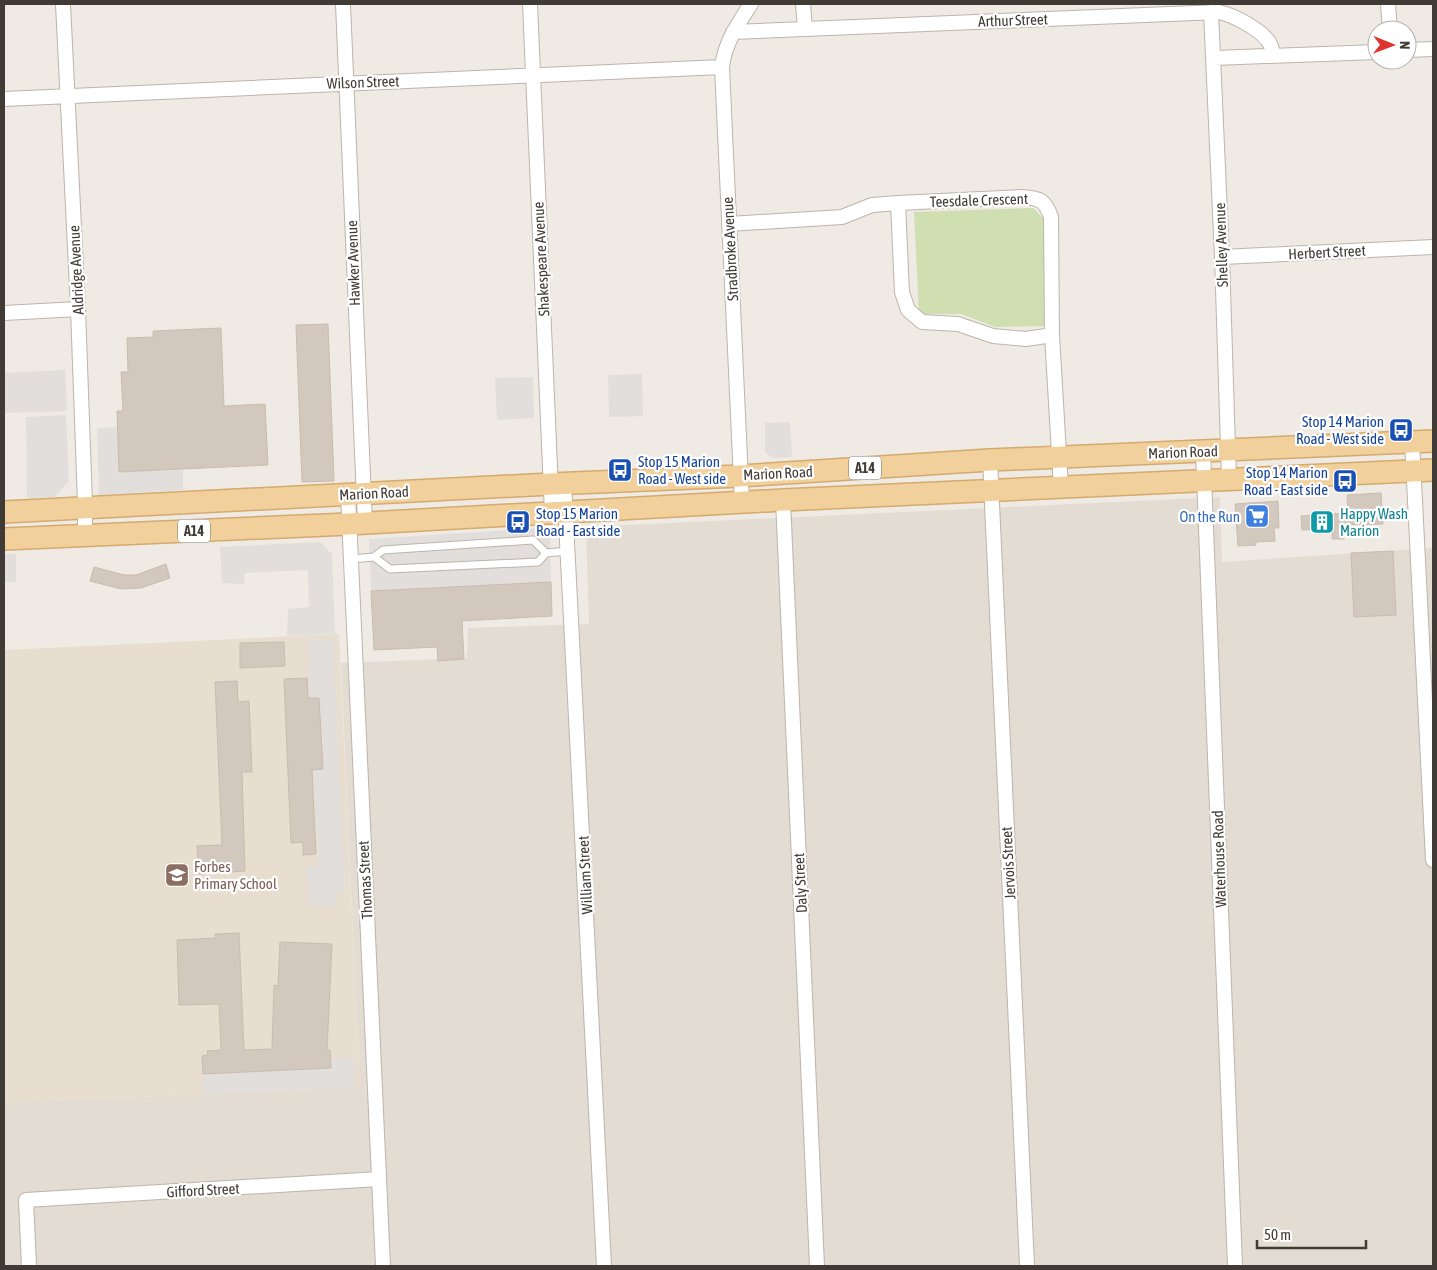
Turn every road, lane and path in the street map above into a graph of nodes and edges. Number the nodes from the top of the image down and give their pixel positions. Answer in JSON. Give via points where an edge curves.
{"nodes":[{"id":1,"x":63,"y":4,"type":"edge"},
{"id":2,"x":343,"y":4,"type":"edge"},
{"id":3,"x":530,"y":4,"type":"edge"},
{"id":4,"x":752,"y":4,"type":"edge"},
{"id":5,"x":803,"y":4,"type":"edge"},
{"id":6,"x":1388,"y":4,"type":"edge"},
{"id":7,"x":1078,"y":10,"type":"edge"},
{"id":8,"x":1211,"y":12,"type":"junction"},
{"id":9,"x":1389,"y":20,"type":"edge"},
{"id":10,"x":805,"y":29,"type":"junction"},
{"id":11,"x":733,"y":32,"type":"junction"},
{"id":12,"x":1433,"y":49,"type":"edge"},
{"id":13,"x":1417,"y":50,"type":"edge"},
{"id":14,"x":1367,"y":52,"type":"edge"},
{"id":15,"x":1273,"y":56,"type":"junction"},
{"id":16,"x":1214,"y":58,"type":"junction"},
{"id":17,"x":722,"y":67,"type":"junction"},
{"id":18,"x":533,"y":76,"type":"junction"},
{"id":19,"x":346,"y":82,"type":"junction"},
{"id":20,"x":67,"y":96,"type":"junction"},
{"id":21,"x":4,"y":99,"type":"edge"},
{"id":22,"x":898,"y":203,"type":"junction"},
{"id":23,"x":729,"y":224,"type":"junction"},
{"id":24,"x":1433,"y":247,"type":"edge"},
{"id":25,"x":1222,"y":256,"type":"junction"},
{"id":26,"x":78,"y":309,"type":"junction"},
{"id":27,"x":4,"y":312,"type":"edge"},
{"id":28,"x":1052,"y":335,"type":"junction"},
{"id":29,"x":1423,"y":441,"type":"edge"},
{"id":30,"x":1228,"y":450,"type":"junction"},
{"id":31,"x":1203,"y":451,"type":"junction"},
{"id":32,"x":1060,"y":457,"type":"junction"},
{"id":33,"x":990,"y":460,"type":"junction"},
{"id":34,"x":1424,"y":470,"type":"edge"},
{"id":35,"x":740,"y":476,"type":"junction"},
{"id":36,"x":1229,"y":479,"type":"junction"},
{"id":37,"x":1204,"y":481,"type":"junction"},
{"id":38,"x":558,"y":484,"type":"junction"},
{"id":39,"x":1061,"y":488,"type":"junction"},
{"id":40,"x":991,"y":492,"type":"junction"},
{"id":41,"x":355,"y":494,"type":"junction"},
{"id":42,"x":782,"y":500,"type":"junction"},
{"id":43,"x":742,"y":502,"type":"junction"},
{"id":44,"x":86,"y":509,"type":"junction"},
{"id":45,"x":4,"y":512,"type":"edge"},
{"id":46,"x":559,"y":513,"type":"junction"},
{"id":47,"x":357,"y":524,"type":"junction"},
{"id":48,"x":85,"y":536,"type":"junction"},
{"id":49,"x":4,"y":540,"type":"edge"},
{"id":50,"x":568,"y":551,"type":"junction"},
{"id":51,"x":546,"y":552,"type":"junction"},
{"id":52,"x":374,"y":557,"type":"junction"},
{"id":53,"x":350,"y":559,"type":"junction"},
{"id":54,"x":1433,"y":860,"type":"edge"},
{"id":55,"x":379,"y":1179,"type":"junction"},
{"id":56,"x":29,"y":1266,"type":"edge"},
{"id":57,"x":383,"y":1266,"type":"edge"},
{"id":58,"x":604,"y":1266,"type":"edge"},
{"id":59,"x":817,"y":1266,"type":"edge"},
{"id":60,"x":1027,"y":1266,"type":"edge"},
{"id":61,"x":1236,"y":1266,"type":"edge"}],
"edges":[{"from":1,"to":20,"type":"street","name":"Aldridge Avenue"},
{"from":2,"to":19,"type":"street","name":"Hawker Avenue"},
{"from":3,"to":18,"type":"street","name":"Shakespeare Avenue"},
{"from":4,"to":11,"type":"street","name":"Stradbroke Avenue"},
{"from":5,"to":10,"type":"street"},
{"from":6,"to":9,"type":"street"},
{"from":7,"to":8,"type":"street","name":"Arthur Street"},
{"from":7,"to":10,"type":"street","name":"Arthur Street"},
{"from":8,"to":15,"type":"street","name":"Arthur Street","via":[[1231,15],[1261,34],[1272,47]]},
{"from":8,"to":16,"type":"street","name":"Shelley Avenue"},
{"from":10,"to":11,"type":"street","name":"Arthur Street"},
{"from":11,"to":17,"type":"street","name":"Stradbroke Avenue","via":[[723,54]]},
{"from":12,"to":13,"type":"street"},
{"from":14,"to":15,"type":"street"},
{"from":15,"to":16,"type":"street"},
{"from":16,"to":25,"type":"street","name":"Shelley Avenue"},
{"from":17,"to":18,"type":"street","name":"Wilson Street"},
{"from":17,"to":23,"type":"street","name":"Stradbroke Avenue"},
{"from":18,"to":19,"type":"street","name":"Wilson Street"},
{"from":18,"to":38,"type":"street","name":"Shakespeare Avenue"},
{"from":19,"to":20,"type":"street","name":"Wilson Street"},
{"from":19,"to":41,"type":"street","name":"Hawker Avenue"},
{"from":20,"to":21,"type":"street","name":"Wilson Street"},
{"from":20,"to":26,"type":"street","name":"Aldridge Avenue"},
{"from":22,"to":23,"type":"street","name":"Teesdale Crescent","via":[[872,206],[842,217]]},
{"from":22,"to":28,"type":"street","via":[[902,292],[908,310],[922,322],[958,324],[994,336],[1026,339]]},
{"from":22,"to":28,"type":"street","name":"Teesdale Crescent","via":[[1038,198],[1047,206],[1051,217]]},
{"from":23,"to":35,"type":"street","name":"Stradbroke Avenue"},
{"from":24,"to":25,"type":"street","name":"Herbert Street"},
{"from":25,"to":30,"type":"street","name":"Shelley Avenue"},
{"from":26,"to":27,"type":"street"},
{"from":26,"to":44,"type":"street","name":"Aldridge Avenue"},
{"from":28,"to":32,"type":"street","name":"Teesdale Crescent"},
{"from":29,"to":30,"type":"main road","name":"Marion Road","number":"A14"},
{"from":29,"to":34,"type":"street"},
{"from":30,"to":31,"type":"main road","name":"Marion Road","number":"A14"},
{"from":30,"to":36,"type":"street","name":"Shelley Avenue"},
{"from":31,"to":32,"type":"main road","name":"Marion Road","number":"A14"},
{"from":31,"to":37,"type":"street","name":"Waterhouse Road"},
{"from":32,"to":33,"type":"main road","name":"Marion Road","number":"A14"},
{"from":32,"to":39,"type":"street","name":"Teesdale Crescent"},
{"from":33,"to":35,"type":"main road","name":"Marion Road","number":"A14"},
{"from":33,"to":40,"type":"street","name":"Jervois Street"},
{"from":34,"to":36,"type":"main road","name":"Marion Road","number":"A14"},
{"from":34,"to":54,"type":"street"},
{"from":35,"to":38,"type":"main road","name":"Marion Road","number":"A14"},
{"from":35,"to":43,"type":"street","name":"Stradbroke Avenue"},
{"from":36,"to":37,"type":"main road","name":"Marion Road","number":"A14"},
{"from":37,"to":39,"type":"main road","name":"Marion Road","number":"A14"},
{"from":37,"to":61,"type":"street","name":"Waterhouse Road"},
{"from":38,"to":41,"type":"main road","name":"Marion Road","number":"A14"},
{"from":38,"to":46,"type":"street","name":"William Street"},
{"from":39,"to":40,"type":"main road","name":"Marion Road","number":"A14"},
{"from":40,"to":42,"type":"main road","name":"Marion Road","number":"A14"},
{"from":40,"to":60,"type":"street","name":"Jervois Street"},
{"from":41,"to":44,"type":"main road","name":"Marion Road","number":"A14"},
{"from":41,"to":47,"type":"street","name":"Thomas Street"},
{"from":42,"to":43,"type":"main road","name":"Marion Road","number":"A14"},
{"from":42,"to":59,"type":"street","name":"Daly Street"},
{"from":43,"to":46,"type":"main road","name":"Marion Road","number":"A14"},
{"from":44,"to":45,"type":"main road","name":"Marion Road","number":"A14"},
{"from":44,"to":48,"type":"street","name":"Aldridge Avenue"},
{"from":46,"to":47,"type":"main road","name":"Marion Road","number":"A14"},
{"from":46,"to":50,"type":"street","name":"William Street"},
{"from":47,"to":48,"type":"main road","name":"Marion Road","number":"A14"},
{"from":47,"to":53,"type":"street","name":"Thomas Street"},
{"from":48,"to":49,"type":"main road","name":"Marion Road","number":"A14"},
{"from":50,"to":51,"type":"lane"},
{"from":50,"to":58,"type":"street","name":"William Street"},
{"from":51,"to":52,"type":"lane","via":[[533,540],[383,550]]},
{"from":51,"to":52,"type":"lane","via":[[538,562],[390,569]]},
{"from":52,"to":53,"type":"lane"},
{"from":53,"to":55,"type":"street","name":"Thomas Street"},
{"from":55,"to":56,"type":"street","name":"Gifford Street","via":[[26,1200]]},
{"from":55,"to":57,"type":"street","name":"Thomas Street"}]}
